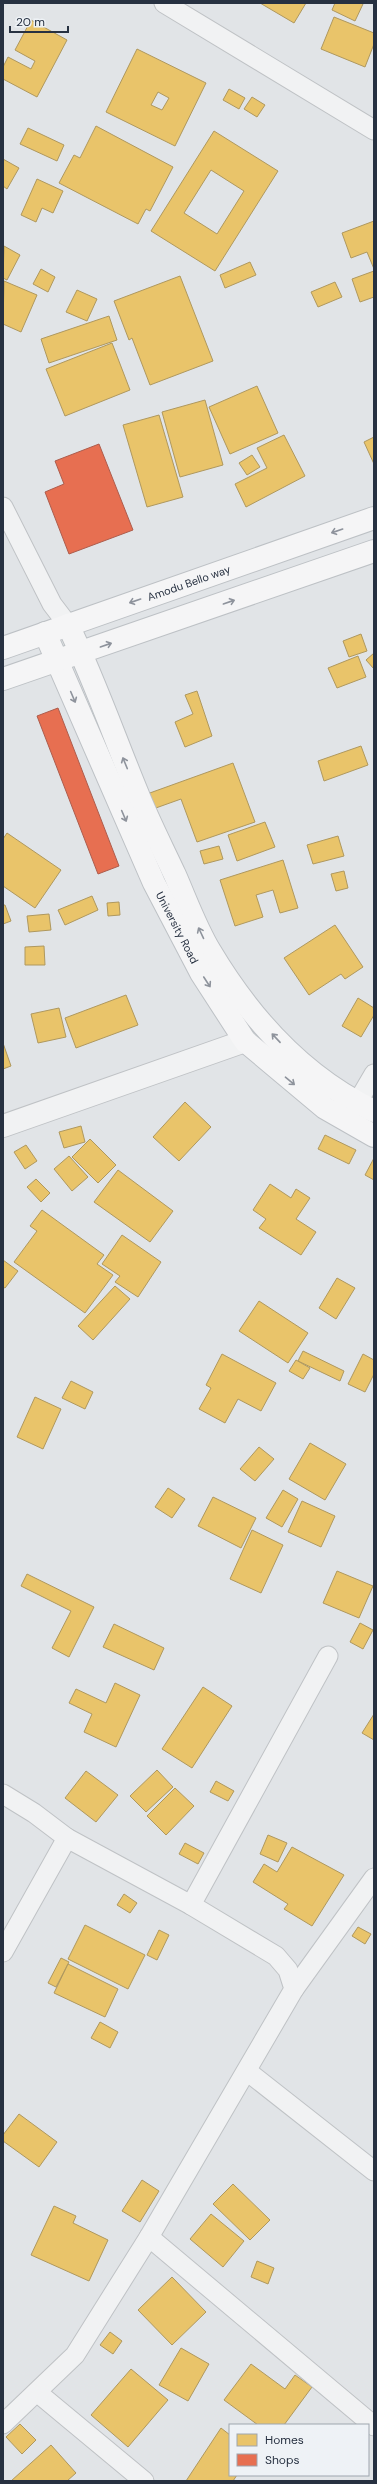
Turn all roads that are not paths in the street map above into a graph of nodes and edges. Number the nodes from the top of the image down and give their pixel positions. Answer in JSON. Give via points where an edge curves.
{"nodes":[{"id":1,"x":164,"y":3,"type":"edge"},
{"id":2,"x":374,"y":130,"type":"edge"},
{"id":3,"x":3,"y":507,"type":"edge"},
{"id":4,"x":374,"y":518,"type":"edge"},
{"id":5,"x":374,"y":551,"type":"edge"},
{"id":6,"x":52,"y":604,"type":"junction"},
{"id":7,"x":68,"y":625,"type":"junction"},
{"id":8,"x":45,"y":634,"type":"junction"},
{"id":9,"x":3,"y":648,"type":"edge"},
{"id":10,"x":82,"y":654,"type":"junction"},
{"id":11,"x":58,"y":661,"type":"junction"},
{"id":12,"x":3,"y":679,"type":"edge"},
{"id":13,"x":245,"y":1041,"type":"junction"},
{"id":14,"x":374,"y":1074,"type":"edge"},
{"id":15,"x":366,"y":1107,"type":"edge"},
{"id":16,"x":3,"y":1126,"type":"edge"},
{"id":17,"x":374,"y":1136,"type":"edge"},
{"id":18,"x":328,"y":1656,"type":"dead end"},
{"id":19,"x":3,"y":1794,"type":"edge"},
{"id":20,"x":67,"y":1838,"type":"junction"},
{"id":21,"x":374,"y":1878,"type":"edge"},
{"id":22,"x":191,"y":1905,"type":"junction"},
{"id":23,"x":3,"y":1952,"type":"edge"},
{"id":24,"x":294,"y":1989,"type":"junction"},
{"id":25,"x":247,"y":2071,"type":"junction"},
{"id":26,"x":374,"y":2171,"type":"edge"},
{"id":27,"x":150,"y":2237,"type":"junction"},
{"id":28,"x":38,"y":2393,"type":"junction"},
{"id":29,"x":3,"y":2424,"type":"edge"},
{"id":30,"x":374,"y":2426,"type":"edge"},
{"id":31,"x":144,"y":2481,"type":"edge"}],
"edges":[{"from":1,"to":2,"type":"street"},
{"from":3,"to":6,"type":"street"},
{"from":4,"to":7,"type":"main road","name":"Amodu Bello way","one_way":true},
{"from":10,"to":5,"type":"main road","one_way":true},
{"from":6,"to":7,"type":"street"},
{"from":6,"to":8,"type":"street"},
{"from":7,"to":8,"type":"main road","name":"Amodu Bello way"},
{"from":7,"to":10,"type":"main road","name":"University Road"},
{"from":8,"to":9,"type":"main road","name":"Amodu Bello way"},
{"from":8,"to":11,"type":"main road","name":"University Road"},
{"from":10,"to":11,"type":"main road"},
{"from":15,"to":10,"type":"main road","name":"University Road","one_way":true,"via":[[309,1070],[282,1045],[249,1009],[209,950],[138,794]]},
{"from":11,"to":12,"type":"main road"},
{"from":11,"to":13,"type":"main road","name":"University Road","one_way":true,"via":[[154,884],[201,973]]},
{"from":13,"to":16,"type":"street"},
{"from":13,"to":17,"type":"main road","name":"University Road","one_way":true,"via":[[325,1108]]},
{"from":14,"to":15,"type":"street"},
{"from":18,"to":22,"type":"street"},
{"from":19,"to":20,"type":"street"},
{"from":20,"to":22,"type":"street"},
{"from":20,"to":23,"type":"street"},
{"from":21,"to":24,"type":"street"},
{"from":22,"to":24,"type":"street","via":[[276,1956],[288,1970]]},
{"from":24,"to":25,"type":"street"},
{"from":25,"to":26,"type":"street"},
{"from":25,"to":27,"type":"street"},
{"from":27,"to":28,"type":"street","via":[[75,2355]]},
{"from":27,"to":30,"type":"street"},
{"from":28,"to":29,"type":"street"},
{"from":28,"to":31,"type":"street"}]}
